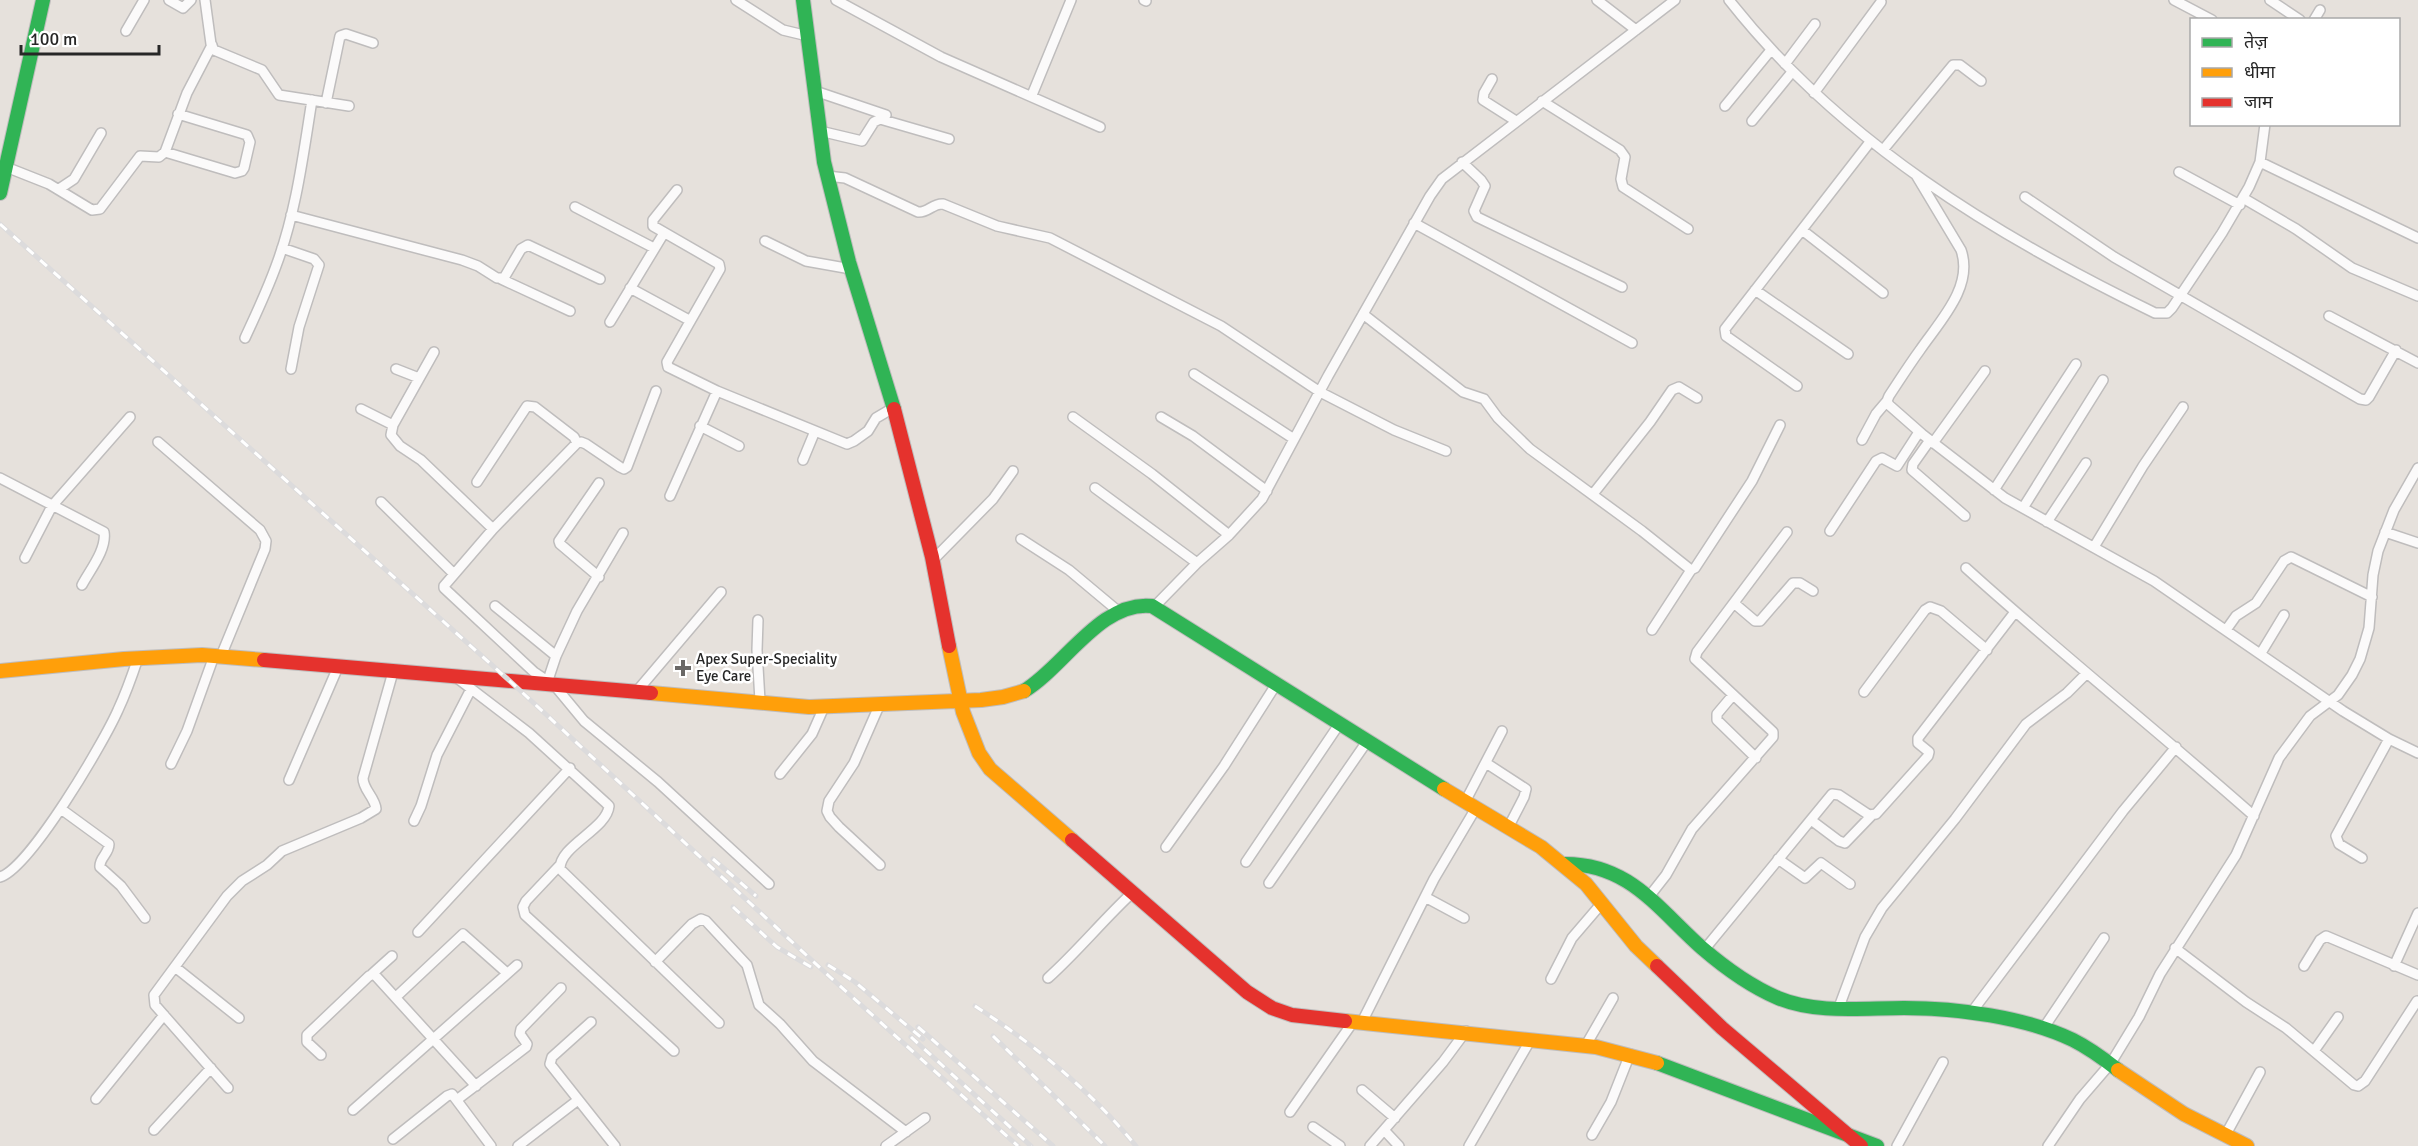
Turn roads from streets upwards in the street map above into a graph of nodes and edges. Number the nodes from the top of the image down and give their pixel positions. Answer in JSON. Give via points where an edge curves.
{"nodes":[{"id":1,"x":43,"y":0,"type":"edge"},
{"id":2,"x":144,"y":0,"type":"edge"},
{"id":3,"x":169,"y":0,"type":"edge"},
{"id":4,"x":191,"y":0,"type":"edge"},
{"id":5,"x":205,"y":0,"type":"edge"},
{"id":6,"x":736,"y":0,"type":"edge"},
{"id":7,"x":803,"y":0,"type":"edge"},
{"id":8,"x":836,"y":0,"type":"edge"},
{"id":9,"x":1071,"y":0,"type":"edge"},
{"id":10,"x":1597,"y":0,"type":"edge"},
{"id":11,"x":1675,"y":0,"type":"edge"},
{"id":12,"x":1729,"y":0,"type":"edge"},
{"id":13,"x":2174,"y":0,"type":"edge"},
{"id":14,"x":2270,"y":0,"type":"edge"},
{"id":15,"x":1881,"y":2,"type":"dead end"},
{"id":16,"x":2320,"y":10,"type":"dead end"},
{"id":17,"x":2208,"y":18,"type":"edge"},
{"id":18,"x":2297,"y":18,"type":"edge"},
{"id":19,"x":2315,"y":18,"type":"edge"},
{"id":20,"x":1815,"y":24,"type":"dead end"},
{"id":21,"x":1636,"y":30,"type":"junction"},
{"id":22,"x":126,"y":31,"type":"dead end"},
{"id":23,"x":808,"y":36,"type":"junction"},
{"id":24,"x":373,"y":43,"type":"dead end"},
{"id":25,"x":212,"y":45,"type":"junction"},
{"id":26,"x":1771,"y":50,"type":"junction"},
{"id":27,"x":1785,"y":64,"type":"junction"},
{"id":28,"x":1792,"y":72,"type":"junction"},
{"id":29,"x":1492,"y":79,"type":"dead end"},
{"id":30,"x":1981,"y":81,"type":"dead end"},
{"id":31,"x":815,"y":91,"type":"junction"},
{"id":32,"x":1814,"y":93,"type":"junction"},
{"id":33,"x":1032,"y":95,"type":"junction"},
{"id":34,"x":312,"y":100,"type":"junction"},
{"id":35,"x":1542,"y":101,"type":"junction"},
{"id":36,"x":326,"y":103,"type":"junction"},
{"id":37,"x":349,"y":106,"type":"dead end"},
{"id":38,"x":1725,"y":106,"type":"dead end"},
{"id":39,"x":178,"y":114,"type":"junction"},
{"id":40,"x":886,"y":115,"type":"dead end"},
{"id":41,"x":1516,"y":121,"type":"junction"},
{"id":42,"x":1752,"y":121,"type":"dead end"},
{"id":43,"x":1100,"y":126,"type":"dead end"},
{"id":44,"x":2265,"y":126,"type":"edge"},
{"id":45,"x":820,"y":131,"type":"junction"},
{"id":46,"x":101,"y":133,"type":"dead end"},
{"id":47,"x":949,"y":139,"type":"dead end"},
{"id":48,"x":1870,"y":142,"type":"junction"},
{"id":49,"x":1883,"y":150,"type":"junction"},
{"id":50,"x":165,"y":152,"type":"junction"},
{"id":51,"x":1462,"y":162,"type":"junction"},
{"id":52,"x":2260,"y":162,"type":"junction"},
{"id":53,"x":6,"y":166,"type":"junction"},
{"id":54,"x":2179,"y":172,"type":"dead end"},
{"id":55,"x":1916,"y":175,"type":"junction"},
{"id":56,"x":827,"y":176,"type":"junction"},
{"id":57,"x":59,"y":189,"type":"junction"},
{"id":58,"x":676,"y":190,"type":"dead end"},
{"id":59,"x":0,"y":193,"type":"edge"},
{"id":60,"x":2025,"y":197,"type":"dead end"},
{"id":61,"x":2242,"y":202,"type":"junction"},
{"id":62,"x":576,"y":207,"type":"dead end"},
{"id":63,"x":291,"y":215,"type":"junction"},
{"id":64,"x":1414,"y":223,"type":"junction"},
{"id":65,"x":1688,"y":229,"type":"dead end"},
{"id":66,"x":1802,"y":230,"type":"junction"},
{"id":67,"x":664,"y":232,"type":"junction"},
{"id":68,"x":2418,"y":238,"type":"edge"},
{"id":69,"x":765,"y":241,"type":"dead end"},
{"id":70,"x":282,"y":248,"type":"junction"},
{"id":71,"x":654,"y":248,"type":"junction"},
{"id":72,"x":851,"y":269,"type":"junction"},
{"id":73,"x":501,"y":279,"type":"junction"},
{"id":74,"x":600,"y":279,"type":"dead end"},
{"id":75,"x":1622,"y":287,"type":"dead end"},
{"id":76,"x":630,"y":288,"type":"junction"},
{"id":77,"x":1755,"y":290,"type":"junction"},
{"id":78,"x":1883,"y":293,"type":"dead end"},
{"id":79,"x":2180,"y":296,"type":"junction"},
{"id":80,"x":2418,"y":296,"type":"edge"},
{"id":81,"x":570,"y":311,"type":"dead end"},
{"id":82,"x":1363,"y":314,"type":"junction"},
{"id":83,"x":2329,"y":316,"type":"dead end"},
{"id":84,"x":689,"y":320,"type":"junction"},
{"id":85,"x":610,"y":322,"type":"dead end"},
{"id":86,"x":244,"y":338,"type":"dead end"},
{"id":87,"x":1632,"y":343,"type":"dead end"},
{"id":88,"x":2396,"y":350,"type":"junction"},
{"id":89,"x":434,"y":352,"type":"dead end"},
{"id":90,"x":1848,"y":354,"type":"dead end"},
{"id":91,"x":2418,"y":363,"type":"edge"},
{"id":92,"x":2076,"y":364,"type":"dead end"},
{"id":93,"x":291,"y":369,"type":"dead end"},
{"id":94,"x":396,"y":369,"type":"dead end"},
{"id":95,"x":1984,"y":371,"type":"dead end"},
{"id":96,"x":1194,"y":374,"type":"dead end"},
{"id":97,"x":419,"y":378,"type":"junction"},
{"id":98,"x":2103,"y":380,"type":"dead end"},
{"id":99,"x":1797,"y":386,"type":"dead end"},
{"id":100,"x":656,"y":391,"type":"dead end"},
{"id":101,"x":717,"y":391,"type":"junction"},
{"id":102,"x":1320,"y":392,"type":"junction"},
{"id":103,"x":1697,"y":398,"type":"dead end"},
{"id":104,"x":1887,"y":401,"type":"junction"},
{"id":105,"x":2183,"y":407,"type":"dead end"},
{"id":106,"x":893,"y":408,"type":"junction"},
{"id":107,"x":361,"y":409,"type":"dead end"},
{"id":108,"x":130,"y":417,"type":"dead end"},
{"id":109,"x":1073,"y":417,"type":"dead end"},
{"id":110,"x":1161,"y":417,"type":"dead end"},
{"id":111,"x":393,"y":425,"type":"junction"},
{"id":112,"x":1780,"y":425,"type":"dead end"},
{"id":113,"x":700,"y":426,"type":"junction"},
{"id":114,"x":815,"y":431,"type":"junction"},
{"id":115,"x":1919,"y":432,"type":"junction"},
{"id":116,"x":1294,"y":440,"type":"junction"},
{"id":117,"x":1862,"y":440,"type":"dead end"},
{"id":118,"x":158,"y":442,"type":"dead end"},
{"id":119,"x":1932,"y":442,"type":"junction"},
{"id":120,"x":577,"y":443,"type":"junction"},
{"id":121,"x":740,"y":446,"type":"dead end"},
{"id":122,"x":1446,"y":451,"type":"dead end"},
{"id":123,"x":803,"y":460,"type":"dead end"},
{"id":124,"x":2086,"y":463,"type":"dead end"},
{"id":125,"x":2418,"y":468,"type":"edge"},
{"id":126,"x":1013,"y":471,"type":"dead end"},
{"id":127,"x":0,"y":478,"type":"edge"},
{"id":128,"x":477,"y":482,"type":"dead end"},
{"id":129,"x":599,"y":483,"type":"dead end"},
{"id":130,"x":1095,"y":488,"type":"dead end"},
{"id":131,"x":1994,"y":490,"type":"junction"},
{"id":132,"x":1267,"y":491,"type":"junction"},
{"id":133,"x":1593,"y":494,"type":"junction"},
{"id":134,"x":670,"y":496,"type":"dead end"},
{"id":135,"x":381,"y":502,"type":"dead end"},
{"id":136,"x":52,"y":506,"type":"junction"},
{"id":137,"x":2023,"y":508,"type":"junction"},
{"id":138,"x":1965,"y":516,"type":"dead end"},
{"id":139,"x":2047,"y":522,"type":"junction"},
{"id":140,"x":493,"y":529,"type":"junction"},
{"id":141,"x":1830,"y":531,"type":"dead end"},
{"id":142,"x":1787,"y":532,"type":"dead end"},
{"id":143,"x":2385,"y":532,"type":"junction"},
{"id":144,"x":624,"y":533,"type":"dead end"},
{"id":145,"x":1229,"y":535,"type":"junction"},
{"id":146,"x":1021,"y":539,"type":"dead end"},
{"id":147,"x":2418,"y":543,"type":"edge"},
{"id":148,"x":2094,"y":547,"type":"junction"},
{"id":149,"x":25,"y":558,"type":"dead end"},
{"id":150,"x":933,"y":561,"type":"junction"},
{"id":151,"x":1197,"y":563,"type":"junction"},
{"id":152,"x":1966,"y":568,"type":"dead end"},
{"id":153,"x":1690,"y":570,"type":"junction"},
{"id":154,"x":454,"y":574,"type":"junction"},
{"id":155,"x":599,"y":577,"type":"junction"},
{"id":156,"x":82,"y":585,"type":"dead end"},
{"id":157,"x":1814,"y":591,"type":"dead end"},
{"id":158,"x":721,"y":592,"type":"dead end"},
{"id":159,"x":2372,"y":597,"type":"junction"},
{"id":160,"x":1735,"y":604,"type":"junction"},
{"id":161,"x":495,"y":606,"type":"dead end"},
{"id":162,"x":1155,"y":606,"type":"junction"},
{"id":163,"x":1118,"y":611,"type":"junction"},
{"id":164,"x":2015,"y":612,"type":"junction"},
{"id":165,"x":2284,"y":615,"type":"dead end"},
{"id":166,"x":758,"y":620,"type":"dead end"},
{"id":167,"x":1652,"y":630,"type":"dead end"},
{"id":168,"x":2226,"y":630,"type":"junction"},
{"id":169,"x":1987,"y":650,"type":"junction"},
{"id":170,"x":2261,"y":653,"type":"junction"},
{"id":171,"x":218,"y":656,"type":"junction"},
{"id":172,"x":556,"y":656,"type":"junction"},
{"id":173,"x":138,"y":658,"type":"junction"},
{"id":174,"x":338,"y":667,"type":"junction"},
{"id":175,"x":1,"y":672,"type":"edge"},
{"id":176,"x":393,"y":672,"type":"junction"},
{"id":177,"x":2086,"y":674,"type":"junction"},
{"id":178,"x":457,"y":678,"type":"junction"},
{"id":179,"x":551,"y":683,"type":"junction"},
{"id":180,"x":1277,"y":684,"type":"junction"},
{"id":181,"x":471,"y":688,"type":"junction"},
{"id":182,"x":637,"y":691,"type":"junction"},
{"id":183,"x":1864,"y":692,"type":"dead end"},
{"id":184,"x":1733,"y":695,"type":"junction"},
{"id":185,"x":760,"y":701,"type":"junction"},
{"id":186,"x":961,"y":701,"type":"junction"},
{"id":187,"x":2329,"y":702,"type":"junction"},
{"id":188,"x":879,"y":706,"type":"junction"},
{"id":189,"x":824,"y":707,"type":"junction"},
{"id":190,"x":1340,"y":723,"type":"junction"},
{"id":191,"x":1502,"y":731,"type":"dead end"},
{"id":192,"x":2389,"y":739,"type":"junction"},
{"id":193,"x":1368,"y":740,"type":"junction"},
{"id":194,"x":2176,"y":747,"type":"junction"},
{"id":195,"x":2418,"y":753,"type":"edge"},
{"id":196,"x":1756,"y":758,"type":"junction"},
{"id":197,"x":171,"y":764,"type":"dead end"},
{"id":198,"x":1486,"y":764,"type":"junction"},
{"id":199,"x":570,"y":768,"type":"junction"},
{"id":200,"x":780,"y":774,"type":"dead end"},
{"id":201,"x":290,"y":780,"type":"dead end"},
{"id":202,"x":1471,"y":805,"type":"junction"},
{"id":203,"x":61,"y":809,"type":"junction"},
{"id":204,"x":1872,"y":815,"type":"junction"},
{"id":205,"x":2254,"y":816,"type":"junction"},
{"id":206,"x":1811,"y":820,"type":"junction"},
{"id":207,"x":414,"y":821,"type":"dead end"},
{"id":208,"x":1509,"y":826,"type":"junction"},
{"id":209,"x":1166,"y":847,"type":"dead end"},
{"id":210,"x":2362,"y":858,"type":"dead end"},
{"id":211,"x":1778,"y":859,"type":"junction"},
{"id":212,"x":1246,"y":862,"type":"dead end"},
{"id":213,"x":1563,"y":864,"type":"junction"},
{"id":214,"x":560,"y":865,"type":"junction"},
{"id":215,"x":880,"y":866,"type":"dead end"},
{"id":216,"x":0,"y":877,"type":"edge"},
{"id":217,"x":1269,"y":883,"type":"dead end"},
{"id":218,"x":769,"y":884,"type":"dead end"},
{"id":219,"x":1850,"y":884,"type":"dead end"},
{"id":220,"x":1132,"y":893,"type":"junction"},
{"id":221,"x":1425,"y":897,"type":"junction"},
{"id":222,"x":1648,"y":898,"type":"junction"},
{"id":223,"x":1602,"y":903,"type":"junction"},
{"id":224,"x":2418,"y":913,"type":"edge"},
{"id":225,"x":145,"y":918,"type":"dead end"},
{"id":226,"x":1464,"y":918,"type":"dead end"},
{"id":227,"x":418,"y":932,"type":"dead end"},
{"id":228,"x":2104,"y":938,"type":"dead end"},
{"id":229,"x":2175,"y":948,"type":"junction"},
{"id":230,"x":1704,"y":950,"type":"junction"},
{"id":231,"x":392,"y":956,"type":"dead end"},
{"id":232,"x":655,"y":962,"type":"junction"},
{"id":233,"x":517,"y":965,"type":"dead end"},
{"id":234,"x":2304,"y":966,"type":"dead end"},
{"id":235,"x":2394,"y":966,"type":"junction"},
{"id":236,"x":175,"y":968,"type":"junction"},
{"id":237,"x":507,"y":973,"type":"junction"},
{"id":238,"x":372,"y":974,"type":"junction"},
{"id":239,"x":2418,"y":975,"type":"edge"},
{"id":240,"x":1048,"y":978,"type":"dead end"},
{"id":241,"x":1551,"y":980,"type":"dead end"},
{"id":242,"x":561,"y":988,"type":"dead end"},
{"id":243,"x":396,"y":997,"type":"junction"},
{"id":244,"x":1613,"y":998,"type":"dead end"},
{"id":245,"x":2417,"y":1001,"type":"edge"},
{"id":246,"x":1839,"y":1006,"type":"junction"},
{"id":247,"x":1971,"y":1013,"type":"junction"},
{"id":248,"x":165,"y":1015,"type":"junction"},
{"id":249,"x":2338,"y":1017,"type":"dead end"},
{"id":250,"x":239,"y":1018,"type":"dead end"},
{"id":251,"x":591,"y":1022,"type":"dead end"},
{"id":252,"x":1357,"y":1022,"type":"junction"},
{"id":253,"x":718,"y":1023,"type":"dead end"},
{"id":254,"x":2043,"y":1029,"type":"junction"},
{"id":255,"x":1466,"y":1031,"type":"junction"},
{"id":256,"x":435,"y":1039,"type":"junction"},
{"id":257,"x":1531,"y":1039,"type":"junction"},
{"id":258,"x":1586,"y":1046,"type":"junction"},
{"id":259,"x":2314,"y":1051,"type":"junction"},
{"id":260,"x":674,"y":1052,"type":"dead end"},
{"id":261,"x":1630,"y":1054,"type":"junction"},
{"id":262,"x":321,"y":1055,"type":"dead end"},
{"id":263,"x":1943,"y":1062,"type":"dead end"},
{"id":264,"x":2111,"y":1063,"type":"junction"},
{"id":265,"x":211,"y":1068,"type":"junction"},
{"id":266,"x":2260,"y":1072,"type":"dead end"},
{"id":267,"x":476,"y":1086,"type":"junction"},
{"id":268,"x":228,"y":1088,"type":"dead end"},
{"id":269,"x":1362,"y":1090,"type":"dead end"},
{"id":270,"x":96,"y":1099,"type":"dead end"},
{"id":271,"x":458,"y":1099,"type":"junction"},
{"id":272,"x":578,"y":1100,"type":"junction"},
{"id":273,"x":353,"y":1110,"type":"dead end"},
{"id":274,"x":1290,"y":1112,"type":"dead end"},
{"id":275,"x":925,"y":1118,"type":"dead end"},
{"id":276,"x":1395,"y":1118,"type":"junction"},
{"id":277,"x":1313,"y":1127,"type":"dead end"},
{"id":278,"x":154,"y":1130,"type":"dead end"},
{"id":279,"x":1384,"y":1130,"type":"junction"},
{"id":280,"x":906,"y":1132,"type":"junction"},
{"id":281,"x":1592,"y":1135,"type":"dead end"},
{"id":282,"x":1849,"y":1136,"type":"junction"},
{"id":283,"x":2225,"y":1136,"type":"junction"},
{"id":284,"x":393,"y":1139,"type":"dead end"},
{"id":285,"x":491,"y":1146,"type":"edge"},
{"id":286,"x":518,"y":1146,"type":"edge"},
{"id":287,"x":615,"y":1146,"type":"edge"},
{"id":288,"x":886,"y":1146,"type":"edge"},
{"id":289,"x":1340,"y":1146,"type":"edge"},
{"id":290,"x":1370,"y":1146,"type":"edge"},
{"id":291,"x":1399,"y":1146,"type":"edge"},
{"id":292,"x":1469,"y":1146,"type":"edge"},
{"id":293,"x":1861,"y":1146,"type":"edge"},
{"id":294,"x":1877,"y":1146,"type":"edge"},
{"id":295,"x":1897,"y":1146,"type":"edge"},
{"id":296,"x":2048,"y":1146,"type":"edge"},
{"id":297,"x":2247,"y":1146,"type":"edge"}],
"edges":[{"from":1,"to":53,"type":"street"},
{"from":2,"to":22,"type":"street"},
{"from":3,"to":4,"type":"street","via":[[183,8]]},
{"from":5,"to":25,"type":"street"},
{"from":6,"to":23,"type":"street","via":[[783,30]]},
{"from":7,"to":23,"type":"street"},
{"from":8,"to":33,"type":"street","via":[[941,57]]},
{"from":9,"to":33,"type":"street"},
{"from":10,"to":21,"type":"street"},
{"from":11,"to":21,"type":"street"},
{"from":12,"to":26,"type":"street"},
{"from":13,"to":17,"type":"street"},
{"from":14,"to":18,"type":"street"},
{"from":15,"to":32,"type":"street"},
{"from":16,"to":19,"type":"street"},
{"from":20,"to":27,"type":"street"},
{"from":21,"to":35,"type":"street"},
{"from":23,"to":31,"type":"street"},
{"from":24,"to":36,"type":"street","via":[[346,34],[340,36]]},
{"from":25,"to":34,"type":"street","via":[[220,54],[266,73],[277,94]]},
{"from":25,"to":39,"type":"street"},
{"from":26,"to":27,"type":"street"},
{"from":26,"to":38,"type":"street"},
{"from":27,"to":28,"type":"street"},
{"from":28,"to":32,"type":"street"},
{"from":28,"to":42,"type":"street"},
{"from":29,"to":41,"type":"street","via":[[1483,100]]},
{"from":30,"to":49,"type":"street","via":[[1960,65],[1953,65]]},
{"from":31,"to":40,"type":"street"},
{"from":31,"to":45,"type":"street"},
{"from":32,"to":48,"type":"street"},
{"from":33,"to":43,"type":"street"},
{"from":34,"to":36,"type":"street"},
{"from":34,"to":63,"type":"street"},
{"from":35,"to":41,"type":"street"},
{"from":35,"to":65,"type":"street","via":[[1624,153],[1623,187]]},
{"from":36,"to":37,"type":"street"},
{"from":39,"to":50,"type":"street"},
{"from":39,"to":50,"type":"street","via":[[247,135],[250,142],[244,168],[235,173]]},
{"from":41,"to":51,"type":"street"},
{"from":44,"to":52,"type":"street"},
{"from":45,"to":47,"type":"street","via":[[862,141],[880,119]]},
{"from":45,"to":56,"type":"street"},
{"from":46,"to":57,"type":"street","via":[[74,179]]},
{"from":48,"to":49,"type":"street"},
{"from":48,"to":66,"type":"street"},
{"from":49,"to":55,"type":"street"},
{"from":50,"to":57,"type":"street","via":[[159,157],[140,156],[97,210]]},
{"from":51,"to":64,"type":"street","via":[[1442,179]]},
{"from":51,"to":75,"type":"street","via":[[1485,186],[1474,211],[1477,217]]},
{"from":52,"to":61,"type":"street"},
{"from":52,"to":68,"type":"street"},
{"from":53,"to":57,"type":"street"},
{"from":53,"to":59,"type":"street"},
{"from":54,"to":61,"type":"street"},
{"from":55,"to":79,"type":"street","via":[[2077,274],[2155,313],[2167,313]]},
{"from":55,"to":104,"type":"street","via":[[1961,250],[1963,274],[1956,297]]},
{"from":56,"to":72,"type":"street"},
{"from":56,"to":102,"type":"street","via":[[845,178],[918,212],[943,204],[997,226],[1050,238],[1221,326]]},
{"from":58,"to":67,"type":"street","via":[[653,220],[653,226]]},
{"from":60,"to":79,"type":"street"},
{"from":61,"to":79,"type":"street"},
{"from":61,"to":80,"type":"street","via":[[2296,229],[2352,268]]},
{"from":62,"to":71,"type":"street"},
{"from":63,"to":70,"type":"street"},
{"from":63,"to":73,"type":"street","via":[[469,261]]},
{"from":64,"to":82,"type":"street"},
{"from":64,"to":87,"type":"street"},
{"from":66,"to":77,"type":"street"},
{"from":66,"to":78,"type":"street"},
{"from":67,"to":71,"type":"street"},
{"from":67,"to":84,"type":"street","via":[[720,264]]},
{"from":69,"to":72,"type":"street","via":[[806,261]]},
{"from":70,"to":86,"type":"street"},
{"from":70,"to":93,"type":"street","via":[[314,259],[319,265],[299,327]]},
{"from":71,"to":76,"type":"street"},
{"from":72,"to":106,"type":"street"},
{"from":73,"to":74,"type":"street","via":[[520,249],[528,245]]},
{"from":73,"to":81,"type":"street"},
{"from":76,"to":84,"type":"street"},
{"from":76,"to":85,"type":"street"},
{"from":77,"to":90,"type":"street"},
{"from":77,"to":99,"type":"street","via":[[1726,326],[1726,336]]},
{"from":79,"to":88,"type":"street","via":[[2363,400],[2369,397]]},
{"from":82,"to":102,"type":"street"},
{"from":82,"to":133,"type":"street","via":[[1463,392],[1484,399],[1530,448]]},
{"from":83,"to":88,"type":"street"},
{"from":84,"to":101,"type":"street","via":[[668,367]]},
{"from":88,"to":91,"type":"street"},
{"from":89,"to":97,"type":"street"},
{"from":92,"to":131,"type":"street"},
{"from":94,"to":97,"type":"street"},
{"from":95,"to":119,"type":"street"},
{"from":96,"to":116,"type":"street"},
{"from":97,"to":111,"type":"street"},
{"from":98,"to":137,"type":"street"},
{"from":100,"to":120,"type":"street","via":[[624,469],[586,444]]},
{"from":101,"to":113,"type":"street"},
{"from":101,"to":114,"type":"street"},
{"from":102,"to":116,"type":"street"},
{"from":102,"to":122,"type":"street","via":[[1394,430]]},
{"from":103,"to":133,"type":"street","via":[[1679,387],[1672,390]]},
{"from":104,"to":115,"type":"street"},
{"from":104,"to":117,"type":"street"},
{"from":105,"to":148,"type":"street"},
{"from":106,"to":114,"type":"street","via":[[847,444]]},
{"from":106,"to":150,"type":"street"},
{"from":107,"to":111,"type":"street"},
{"from":108,"to":136,"type":"street"},
{"from":109,"to":145,"type":"street"},
{"from":110,"to":132,"type":"street"},
{"from":111,"to":140,"type":"street","via":[[394,440],[421,460]]},
{"from":112,"to":153,"type":"street","via":[[1752,481]]},
{"from":113,"to":121,"type":"street"},
{"from":113,"to":134,"type":"street"},
{"from":114,"to":123,"type":"street"},
{"from":115,"to":119,"type":"street"},
{"from":115,"to":141,"type":"street","via":[[1897,466],[1882,458],[1876,461]]},
{"from":116,"to":132,"type":"street"},
{"from":118,"to":171,"type":"street","via":[[260,530],[266,541]]},
{"from":119,"to":131,"type":"street"},
{"from":119,"to":138,"type":"street","via":[[1912,470]]},
{"from":120,"to":128,"type":"street","via":[[535,407],[527,406]]},
{"from":120,"to":140,"type":"street"},
{"from":124,"to":139,"type":"street"},
{"from":125,"to":143,"type":"street"},
{"from":126,"to":150,"type":"street","via":[[993,499]]},
{"from":127,"to":136,"type":"street"},
{"from":129,"to":155,"type":"street","via":[[559,541]]},
{"from":130,"to":151,"type":"street"},
{"from":131,"to":137,"type":"street"},
{"from":132,"to":145,"type":"street"},
{"from":133,"to":153,"type":"street"},
{"from":135,"to":154,"type":"street"},
{"from":136,"to":149,"type":"street"},
{"from":136,"to":156,"type":"street","via":[[105,535]]},
{"from":137,"to":139,"type":"street"},
{"from":139,"to":148,"type":"street"},
{"from":140,"to":154,"type":"street"},
{"from":142,"to":160,"type":"street"},
{"from":143,"to":147,"type":"street"},
{"from":143,"to":159,"type":"street","via":[[2374,567]]},
{"from":144,"to":155,"type":"street"},
{"from":145,"to":151,"type":"street"},
{"from":146,"to":163,"type":"street","via":[[1069,570]]},
{"from":148,"to":168,"type":"street","via":[[2154,581]]},
{"from":150,"to":186,"type":"street"},
{"from":151,"to":162,"type":"street"},
{"from":152,"to":164,"type":"street"},
{"from":153,"to":167,"type":"street"},
{"from":154,"to":179,"type":"street","via":[[444,588],[534,672]]},
{"from":155,"to":172,"type":"street"},
{"from":157,"to":160,"type":"street","via":[[1793,583],[1760,621]]},
{"from":158,"to":182,"type":"street"},
{"from":159,"to":168,"type":"street","via":[[2291,557],[2252,606],[2236,616]]},
{"from":159,"to":187,"type":"street","via":[[2369,628],[2360,658],[2345,686]]},
{"from":160,"to":184,"type":"street","via":[[1695,659]]},
{"from":161,"to":172,"type":"street"},
{"from":162,"to":163,"type":"street","via":[[1134,605]]},
{"from":162,"to":180,"type":"street"},
{"from":163,"to":186,"type":"street","via":[[1023,691]]},
{"from":164,"to":169,"type":"street"},
{"from":164,"to":177,"type":"street"},
{"from":165,"to":170,"type":"street"},
{"from":166,"to":185,"type":"street"},
{"from":168,"to":170,"type":"street"},
{"from":169,"to":183,"type":"street","via":[[1941,611],[1930,607]]},
{"from":169,"to":204,"type":"street","via":[[1918,738],[1928,756]]},
{"from":170,"to":187,"type":"street"},
{"from":171,"to":173,"type":"street"},
{"from":171,"to":174,"type":"street"},
{"from":171,"to":197,"type":"street"},
{"from":172,"to":179,"type":"street"},
{"from":173,"to":175,"type":"street"},
{"from":173,"to":203,"type":"street","via":[[116,715]]},
{"from":174,"to":176,"type":"street"},
{"from":174,"to":201,"type":"street"},
{"from":176,"to":178,"type":"street"},
{"from":176,"to":236,"type":"street","via":[[363,778],[363,786],[376,809],[277,853],[227,896]]},
{"from":177,"to":194,"type":"street"},
{"from":177,"to":246,"type":"street","via":[[2025,724],[1955,819],[1881,908],[1865,937]]},
{"from":178,"to":179,"type":"street"},
{"from":178,"to":181,"type":"street"},
{"from":179,"to":182,"type":"street"},
{"from":179,"to":218,"type":"street","via":[[584,721],[658,782]]},
{"from":180,"to":190,"type":"street"},
{"from":180,"to":209,"type":"street"},
{"from":181,"to":199,"type":"street"},
{"from":181,"to":207,"type":"street","via":[[437,755]]},
{"from":182,"to":185,"type":"street"},
{"from":184,"to":196,"type":"street","via":[[1717,714],[1717,720]]},
{"from":184,"to":196,"type":"street","via":[[1774,735]]},
{"from":185,"to":189,"type":"street"},
{"from":186,"to":188,"type":"street"},
{"from":186,"to":220,"type":"street","via":[[982,761]]},
{"from":187,"to":192,"type":"street"},
{"from":187,"to":205,"type":"street","via":[[2297,731],[2272,772]]},
{"from":188,"to":189,"type":"street"},
{"from":188,"to":215,"type":"street","via":[[827,811]]},
{"from":189,"to":200,"type":"street","via":[[812,735]]},
{"from":190,"to":193,"type":"street"},
{"from":190,"to":212,"type":"street"},
{"from":191,"to":198,"type":"street"},
{"from":192,"to":195,"type":"street"},
{"from":192,"to":210,"type":"street","via":[[2336,836],[2339,844]]},
{"from":193,"to":202,"type":"street"},
{"from":193,"to":217,"type":"street"},
{"from":194,"to":205,"type":"street"},
{"from":194,"to":247,"type":"street"},
{"from":196,"to":222,"type":"street","via":[[1692,829]]},
{"from":198,"to":202,"type":"street"},
{"from":198,"to":208,"type":"street","via":[[1526,789]]},
{"from":199,"to":214,"type":"street","via":[[606,803],[608,811]]},
{"from":199,"to":227,"type":"street"},
{"from":202,"to":208,"type":"street"},
{"from":202,"to":221,"type":"street"},
{"from":203,"to":216,"type":"street","via":[[23,857]]},
{"from":203,"to":225,"type":"street","via":[[109,844],[100,867],[121,886]]},
{"from":204,"to":206,"type":"street","via":[[1835,794]]},
{"from":204,"to":206,"type":"street","via":[[1845,843]]},
{"from":205,"to":229,"type":"street","via":[[2231,863]]},
{"from":206,"to":211,"type":"street"},
{"from":208,"to":213,"type":"street"},
{"from":211,"to":219,"type":"street","via":[[1805,878],[1821,863]]},
{"from":211,"to":230,"type":"street"},
{"from":213,"to":222,"type":"street","via":[[1596,866]]},
{"from":213,"to":223,"type":"street"},
{"from":214,"to":232,"type":"street","via":[[563,873]]},
{"from":214,"to":260,"type":"street","via":[[526,902],[525,915]]},
{"from":220,"to":240,"type":"street"},
{"from":220,"to":252,"type":"street","via":[[1247,992],[1272,1008],[1292,1015]]},
{"from":221,"to":226,"type":"street"},
{"from":221,"to":252,"type":"street"},
{"from":222,"to":230,"type":"street"},
{"from":223,"to":241,"type":"street","via":[[1572,938]]},
{"from":223,"to":282,"type":"street","via":[[1636,946],[1700,1007]]},
{"from":224,"to":235,"type":"street"},
{"from":228,"to":254,"type":"street"},
{"from":229,"to":259,"type":"street"},
{"from":229,"to":264,"type":"street"},
{"from":230,"to":246,"type":"street","via":[[1744,980],[1785,1002]]},
{"from":231,"to":238,"type":"street"},
{"from":232,"to":253,"type":"street"},
{"from":232,"to":280,"type":"street","via":[[692,924],[701,919],[706,921],[747,965],[759,1005],[813,1061]]},
{"from":233,"to":237,"type":"street"},
{"from":234,"to":235,"type":"street","via":[[2326,936]]},
{"from":235,"to":239,"type":"street"},
{"from":236,"to":248,"type":"street","via":[[153,998]]},
{"from":236,"to":250,"type":"street"},
{"from":237,"to":243,"type":"street","via":[[463,934]]},
{"from":237,"to":256,"type":"street"},
{"from":238,"to":243,"type":"street"},
{"from":238,"to":262,"type":"street","via":[[307,1035],[306,1040]]},
{"from":242,"to":267,"type":"street","via":[[521,1029],[526,1047]]},
{"from":243,"to":256,"type":"street"},
{"from":244,"to":258,"type":"street"},
{"from":245,"to":259,"type":"street","via":[[2362,1084],[2355,1085]]},
{"from":246,"to":247,"type":"street"},
{"from":247,"to":254,"type":"street"},
{"from":248,"to":265,"type":"street"},
{"from":248,"to":270,"type":"street"},
{"from":249,"to":259,"type":"street"},
{"from":251,"to":272,"type":"street","via":[[550,1060]]},
{"from":252,"to":255,"type":"street"},
{"from":252,"to":274,"type":"street"},
{"from":254,"to":264,"type":"street","via":[[2076,1040]]},
{"from":255,"to":257,"type":"street"},
{"from":255,"to":276,"type":"street"},
{"from":256,"to":267,"type":"street"},
{"from":256,"to":273,"type":"street"},
{"from":257,"to":258,"type":"street"},
{"from":257,"to":292,"type":"street"},
{"from":258,"to":261,"type":"street"},
{"from":261,"to":281,"type":"street","via":[[1611,1102]]},
{"from":261,"to":282,"type":"street"},
{"from":263,"to":295,"type":"street"},
{"from":264,"to":283,"type":"street","via":[[2147,1090]]},
{"from":264,"to":296,"type":"street"},
{"from":265,"to":268,"type":"street"},
{"from":265,"to":278,"type":"street"},
{"from":266,"to":283,"type":"street"},
{"from":267,"to":271,"type":"street"},
{"from":269,"to":276,"type":"street"},
{"from":271,"to":284,"type":"street","via":[[450,1094]]},
{"from":271,"to":285,"type":"street"},
{"from":272,"to":286,"type":"street"},
{"from":272,"to":287,"type":"street"},
{"from":275,"to":280,"type":"street"},
{"from":276,"to":279,"type":"street"},
{"from":277,"to":289,"type":"street"},
{"from":279,"to":290,"type":"street"},
{"from":279,"to":291,"type":"street"},
{"from":280,"to":288,"type":"street"},
{"from":282,"to":293,"type":"street"},
{"from":282,"to":294,"type":"street"},
{"from":283,"to":297,"type":"street"}]}
